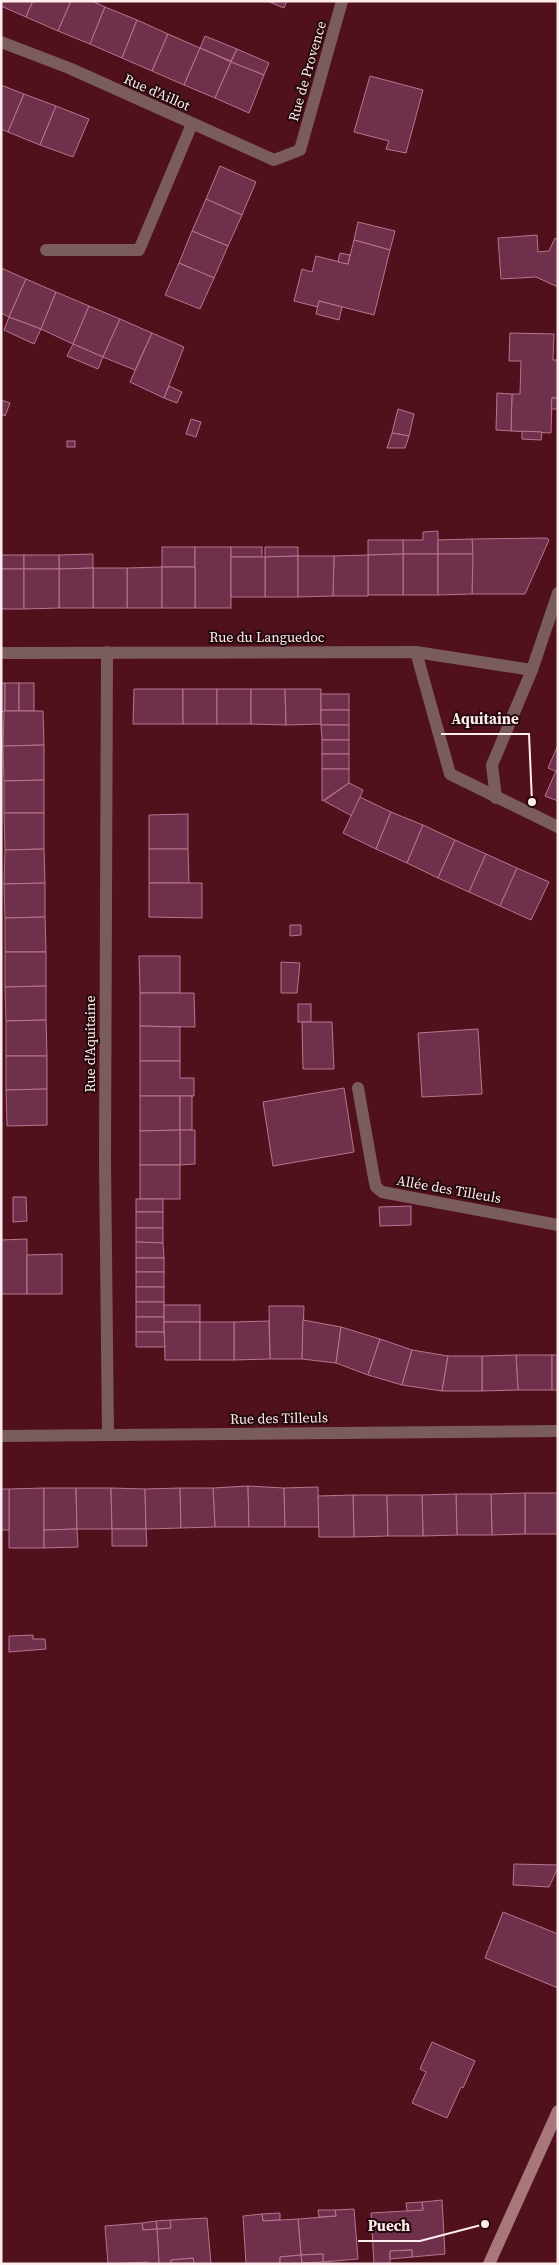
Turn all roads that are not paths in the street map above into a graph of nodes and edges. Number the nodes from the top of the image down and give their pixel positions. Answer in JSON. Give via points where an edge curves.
{"nodes":[{"id":1,"x":342,"y":1,"type":"edge"},
{"id":2,"x":1,"y":42,"type":"edge"},
{"id":3,"x":192,"y":124,"type":"junction"},
{"id":4,"x":300,"y":150,"type":"joint"},
{"id":5,"x":46,"y":250,"type":"dead end"},
{"id":6,"x":558,"y":593,"type":"edge"},
{"id":7,"x":107,"y":652,"type":"junction"},
{"id":8,"x":416,"y":652,"type":"junction"},
{"id":9,"x":1,"y":653,"type":"edge"},
{"id":10,"x":532,"y":670,"type":"junction"},
{"id":11,"x":496,"y":798,"type":"junction"},
{"id":12,"x":558,"y":827,"type":"edge"},
{"id":13,"x":358,"y":1088,"type":"dead end"},
{"id":14,"x":558,"y":1225,"type":"edge"},
{"id":15,"x":558,"y":1431,"type":"edge"},
{"id":16,"x":108,"y":1435,"type":"junction"},
{"id":17,"x":1,"y":1436,"type":"edge"},
{"id":18,"x":558,"y":2111,"type":"edge"},
{"id":19,"x":489,"y":2264,"type":"edge"}],
"edges":[{"from":1,"to":4,"type":"street","name":"Rue de Provence"},
{"from":2,"to":3,"type":"street","name":"Rue d'Aillot","via":[[69,68]]},
{"from":3,"to":4,"type":"street","name":"Rue d'Aillot","via":[[274,160]]},
{"from":3,"to":5,"type":"street","via":[[139,250]]},
{"from":6,"to":10,"type":"street"},
{"from":7,"to":8,"type":"street","name":"Rue du Languedoc"},
{"from":7,"to":9,"type":"street","name":"Rue du Languedoc"},
{"from":7,"to":16,"type":"street","name":"Rue d'Aquitaine","via":[[105,1161]]},
{"from":8,"to":10,"type":"street","name":"Rue du Languedoc"},
{"from":8,"to":11,"type":"street","via":[[450,774]]},
{"from":10,"to":11,"type":"street","via":[[492,765]]},
{"from":11,"to":12,"type":"street"},
{"from":13,"to":14,"type":"street","name":"Allée des Tilleuls","via":[[376,1188],[382,1192]]},
{"from":15,"to":16,"type":"street","name":"Rue des Tilleuls"},
{"from":16,"to":17,"type":"street","name":"Rue des Tilleuls"},
{"from":18,"to":19,"type":"street"}]}
